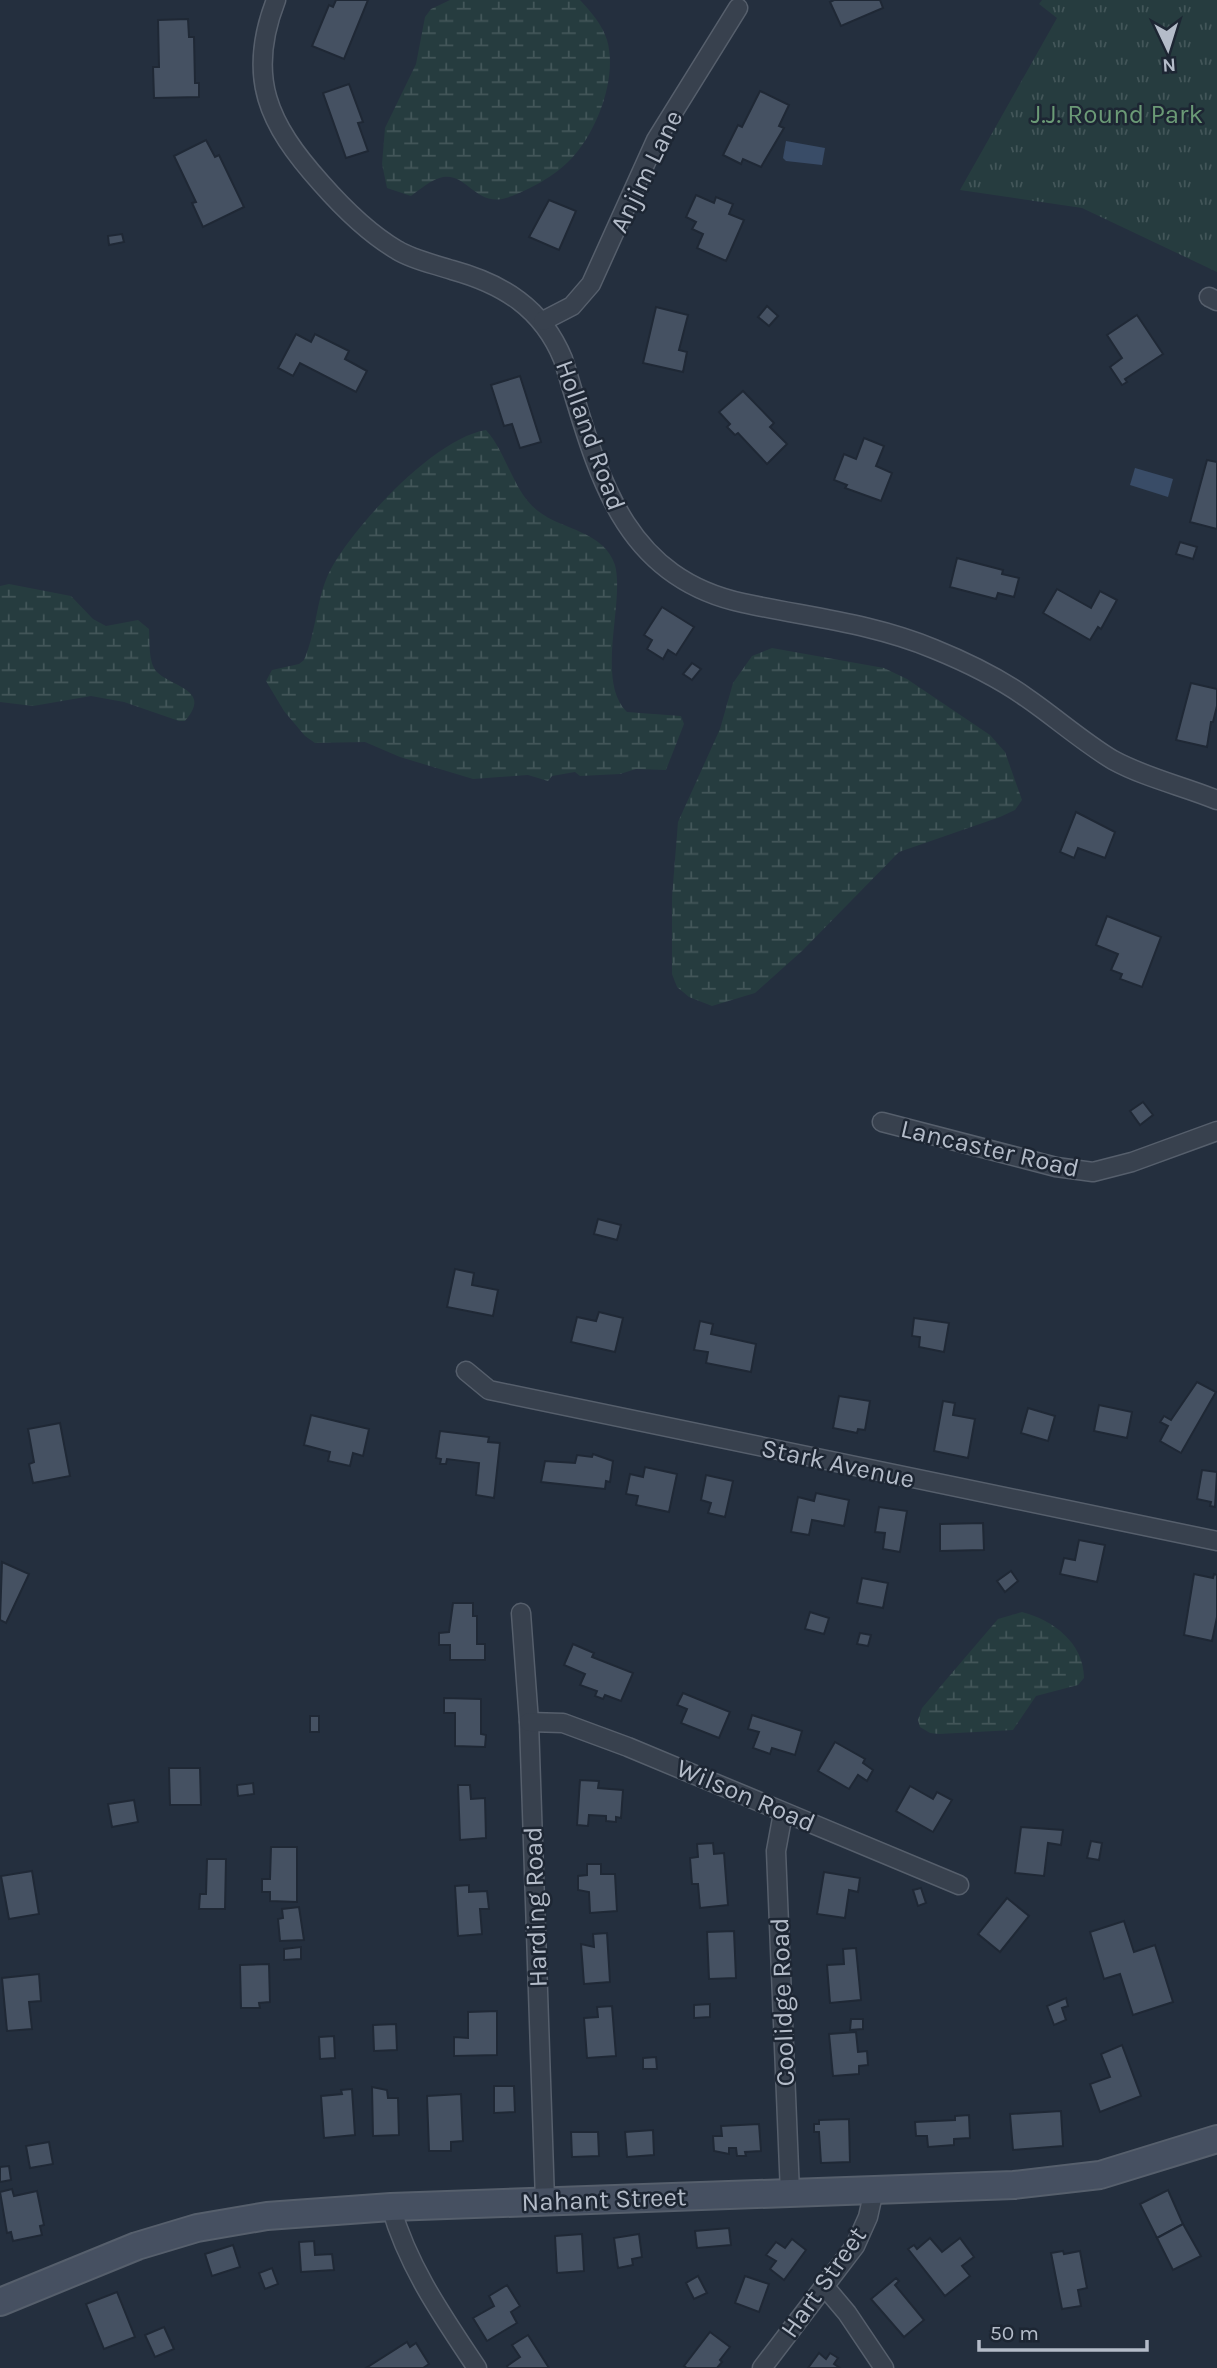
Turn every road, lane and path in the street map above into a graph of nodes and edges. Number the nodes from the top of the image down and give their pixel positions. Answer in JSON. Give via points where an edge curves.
{"nodes":[{"id":1,"x":276,"y":0,"type":"edge"},
{"id":2,"x":738,"y":8,"type":"dead end"},
{"id":3,"x":543,"y":321,"type":"junction"},
{"id":4,"x":1217,"y":800,"type":"edge"},
{"id":5,"x":883,"y":1122,"type":"dead end"},
{"id":6,"x":1217,"y":1131,"type":"edge"},
{"id":7,"x":466,"y":1371,"type":"dead end"},
{"id":8,"x":1217,"y":1541,"type":"edge"},
{"id":9,"x":521,"y":1613,"type":"dead end"},
{"id":10,"x":529,"y":1722,"type":"junction"},
{"id":11,"x":783,"y":1813,"type":"junction"},
{"id":12,"x":959,"y":1885,"type":"dead end"},
{"id":13,"x":1217,"y":2140,"type":"edge"},
{"id":14,"x":874,"y":2190,"type":"junction"},
{"id":15,"x":790,"y":2193,"type":"junction"},
{"id":16,"x":545,"y":2201,"type":"junction"},
{"id":17,"x":391,"y":2207,"type":"junction"},
{"id":18,"x":825,"y":2287,"type":"junction"},
{"id":19,"x":0,"y":2302,"type":"edge"},
{"id":20,"x":477,"y":2368,"type":"edge"},
{"id":21,"x":762,"y":2368,"type":"edge"},
{"id":22,"x":884,"y":2368,"type":"edge"}],
"edges":[{"from":1,"to":3,"type":"street","name":"Holland Road","via":[[262,44],[263,84],[272,115],[299,159],[351,215],[399,251],[504,289]]},
{"from":2,"to":3,"type":"street","name":"Anjim Lane","via":[[656,140],[592,284],[572,306]]},
{"from":3,"to":4,"type":"street","name":"Holland Road","via":[[563,359],[610,499],[642,547],[678,576],[720,597],[836,619],[932,648],[1012,688],[1124,765]]},
{"from":5,"to":6,"type":"street","name":"Lancaster Road","via":[[1056,1167],[1093,1172]]},
{"from":7,"to":8,"type":"street","name":"Stark Avenue","via":[[492,1391]]},
{"from":9,"to":10,"type":"street","name":"Harding Road"},
{"from":10,"to":11,"type":"street","name":"Wilson Road","via":[[573,1726]]},
{"from":10,"to":16,"type":"street","name":"Harding Road"},
{"from":11,"to":12,"type":"street","name":"Wilson Road"},
{"from":11,"to":15,"type":"street","name":"Coolidge Road","via":[[776,1851]]},
{"from":13,"to":14,"type":"main road","name":"Nahant Street","via":[[1075,2179]]},
{"from":14,"to":15,"type":"main road","name":"Nahant Street"},
{"from":14,"to":18,"type":"street","name":"Hart Street","via":[[859,2239]]},
{"from":15,"to":16,"type":"main road","name":"Nahant Street"},
{"from":16,"to":17,"type":"main road","name":"Nahant Street"},
{"from":17,"to":19,"type":"main road","name":"Nahant Street","via":[[293,2214],[197,2228],[111,2255]]},
{"from":17,"to":20,"type":"street","via":[[411,2261]]},
{"from":18,"to":21,"type":"street","name":"Hart Street"},
{"from":18,"to":22,"type":"street"}]}
